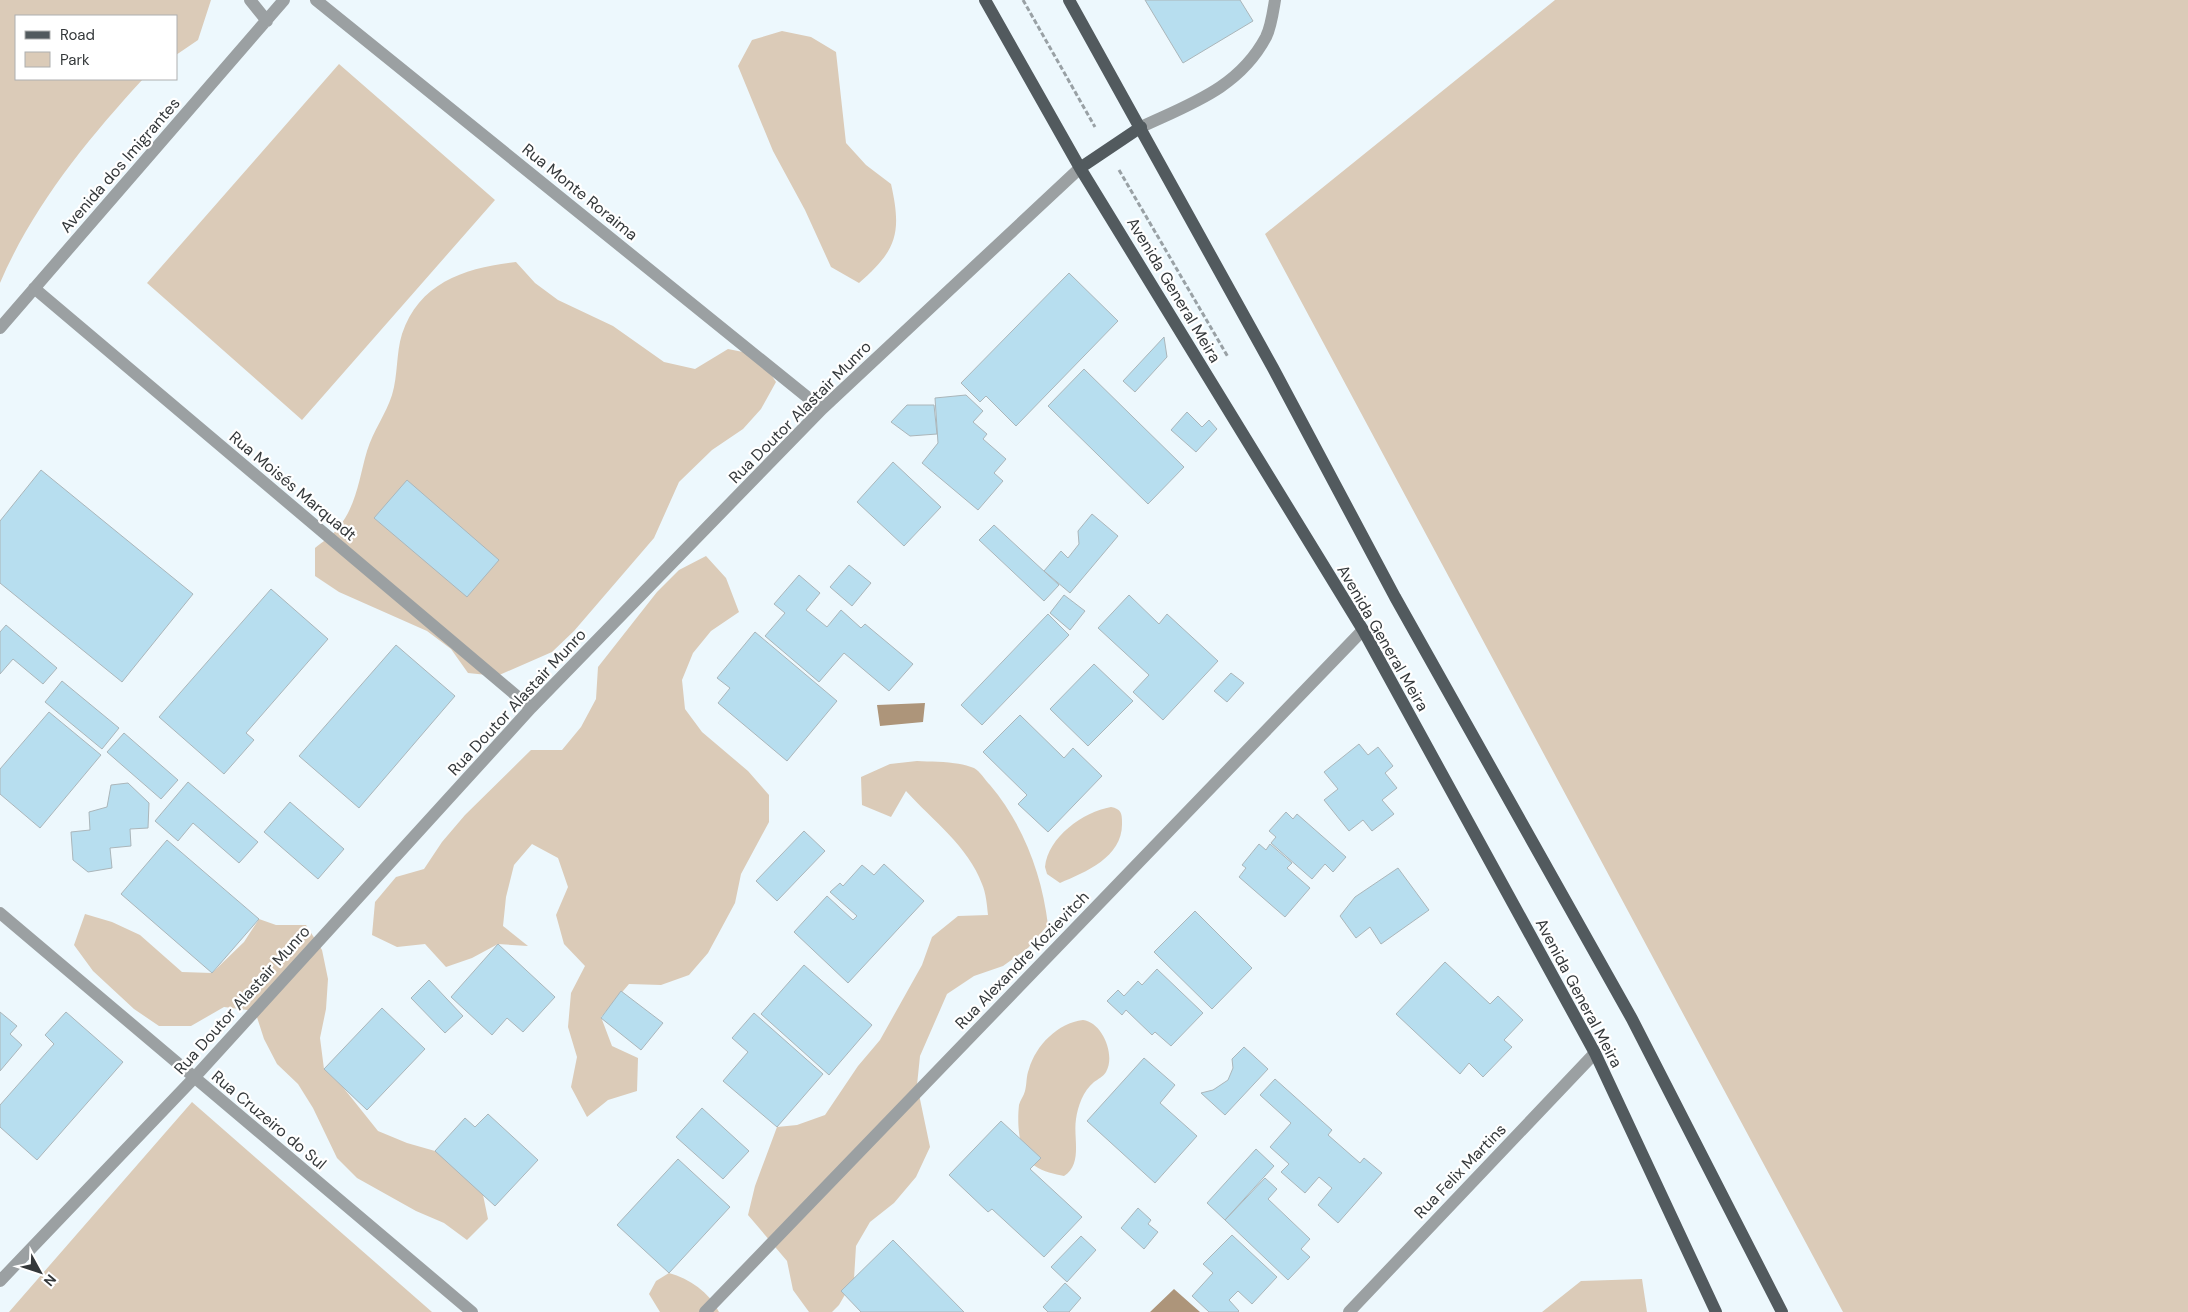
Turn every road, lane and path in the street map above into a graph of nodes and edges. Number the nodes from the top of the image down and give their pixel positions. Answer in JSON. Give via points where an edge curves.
{"nodes":[{"id":1,"x":250,"y":0,"type":"edge"},
{"id":2,"x":284,"y":0,"type":"edge"},
{"id":3,"x":316,"y":0,"type":"edge"},
{"id":4,"x":985,"y":0,"type":"edge"},
{"id":5,"x":1069,"y":0,"type":"edge"},
{"id":6,"x":1276,"y":0,"type":"edge"},
{"id":7,"x":266,"y":21,"type":"junction"},
{"id":8,"x":1141,"y":127,"type":"junction"},
{"id":9,"x":1080,"y":168,"type":"junction"},
{"id":10,"x":34,"y":288,"type":"junction"},
{"id":11,"x":0,"y":328,"type":"edge"},
{"id":12,"x":822,"y":409,"type":"junction"},
{"id":13,"x":1362,"y":630,"type":"junction"},
{"id":14,"x":530,"y":708,"type":"junction"},
{"id":15,"x":0,"y":913,"type":"edge"},
{"id":16,"x":1595,"y":1053,"type":"junction"},
{"id":17,"x":194,"y":1078,"type":"junction"},
{"id":18,"x":0,"y":1281,"type":"edge"},
{"id":19,"x":472,"y":1312,"type":"edge"},
{"id":20,"x":705,"y":1312,"type":"edge"},
{"id":21,"x":1349,"y":1312,"type":"edge"},
{"id":22,"x":1716,"y":1312,"type":"edge"},
{"id":23,"x":1782,"y":1312,"type":"edge"}],
"edges":[{"from":1,"to":7,"type":"street"},
{"from":2,"to":7,"type":"street","name":"Avenida dos Imigrantes"},
{"from":3,"to":12,"type":"street","name":"Rua Monte Roraima"},
{"from":4,"to":9,"type":"main road","name":"Avenida General Meira"},
{"from":5,"to":8,"type":"main road","name":"Avenida General Meira"},
{"from":6,"to":8,"type":"street","via":[[1267,36],[1246,66],[1214,93]]},
{"from":7,"to":10,"type":"street","name":"Avenida dos Imigrantes"},
{"from":8,"to":9,"type":"main road"},
{"from":8,"to":23,"type":"main road","name":"Avenida General Meira","via":[[1395,597],[1632,1019]]},
{"from":9,"to":12,"type":"street","name":"Rua Doutor Alastair Munro"},
{"from":9,"to":13,"type":"main road","name":"Avenida General Meira"},
{"from":10,"to":11,"type":"street","name":"Avenida dos Imigrantes"},
{"from":10,"to":14,"type":"street","name":"Rua Moisés Marquadt"},
{"from":12,"to":14,"type":"street","name":"Rua Doutor Alastair Munro"},
{"from":13,"to":16,"type":"main road","name":"Avenida General Meira"},
{"from":13,"to":20,"type":"street","name":"Rua Alexandre Kozievitch"},
{"from":14,"to":17,"type":"street","name":"Rua Doutor Alastair Munro"},
{"from":15,"to":17,"type":"street","name":"Rua Cruzeiro do Sul"},
{"from":16,"to":21,"type":"street","name":"Rua Felix Martins"},
{"from":16,"to":22,"type":"main road","name":"Avenida General Meira"},
{"from":17,"to":18,"type":"street","name":"Rua Doutor Alastair Munro"},
{"from":17,"to":19,"type":"street","name":"Rua Cruzeiro do Sul"}]}
